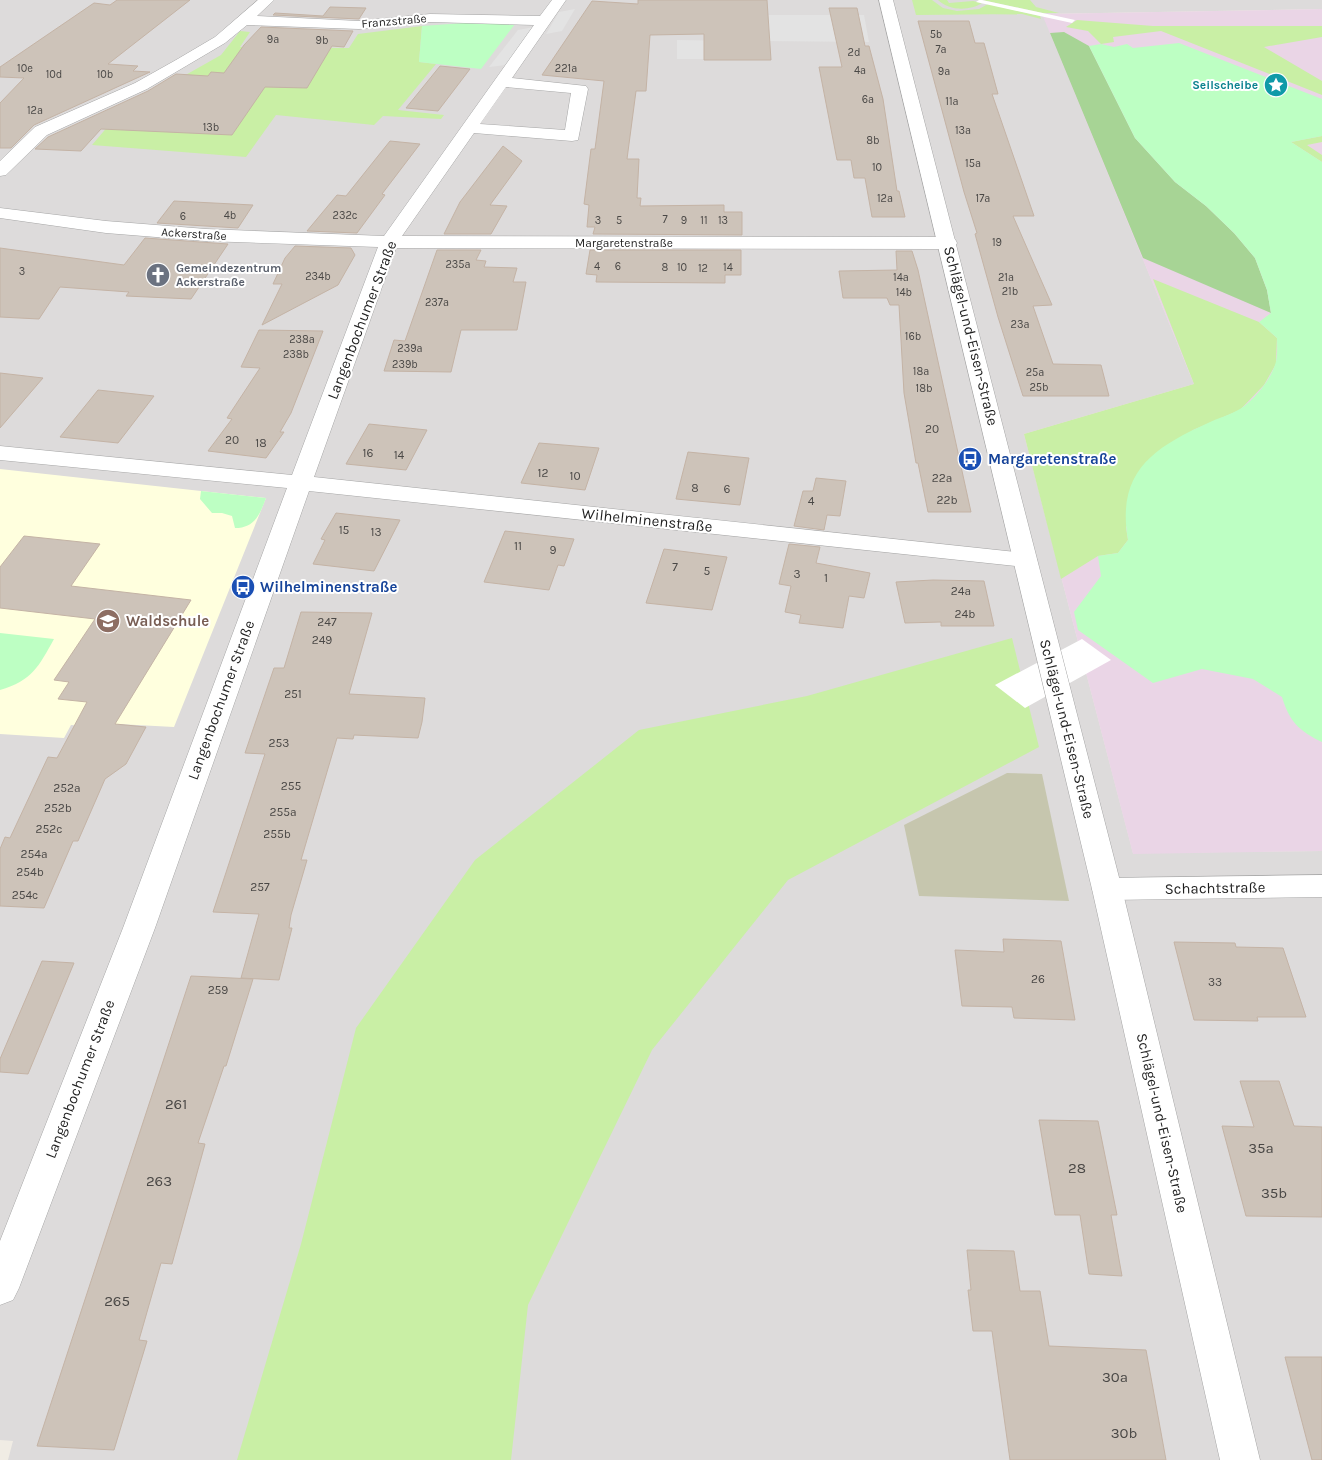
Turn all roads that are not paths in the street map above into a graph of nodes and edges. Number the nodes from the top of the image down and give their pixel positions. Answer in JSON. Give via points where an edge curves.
{"nodes":[{"id":1,"x":267,"y":0,"type":"edge"},
{"id":2,"x":559,"y":0,"type":"edge"},
{"id":3,"x":886,"y":0,"type":"edge"},
{"id":4,"x":243,"y":20,"type":"junction"},
{"id":5,"x":545,"y":21,"type":"junction"},
{"id":6,"x":503,"y":82,"type":"junction"},
{"id":7,"x":471,"y":128,"type":"junction"},
{"id":8,"x":0,"y":171,"type":"edge"},
{"id":9,"x":0,"y":213,"type":"edge"},
{"id":10,"x":390,"y":242,"type":"junction"},
{"id":11,"x":948,"y":243,"type":"junction"},
{"id":12,"x":0,"y":453,"type":"edge"},
{"id":13,"x":301,"y":483,"type":"junction"},
{"id":14,"x":1025,"y":560,"type":"junction"},
{"id":15,"x":1322,"y":886,"type":"edge"},
{"id":16,"x":1107,"y":889,"type":"junction"},
{"id":17,"x":0,"y":1288,"type":"edge"},
{"id":18,"x":1240,"y":1460,"type":"edge"}],
"edges":[{"from":1,"to":4,"type":"street"},
{"from":2,"to":5,"type":"street","name":"Langenbochumer Straße"},
{"from":3,"to":11,"type":"street","name":"Schlägel-und-Eisen-Straße"},
{"from":4,"to":5,"type":"street","name":"Franzstraße","via":[[360,25],[430,18]]},
{"from":4,"to":8,"type":"street","via":[[220,40],[141,86],[41,131]]},
{"from":5,"to":6,"type":"street","name":"Langenbochumer Straße"},
{"from":6,"to":7,"type":"street","name":"Langenbochumer Straße"},
{"from":6,"to":7,"type":"street","via":[[580,89],[572,136]]},
{"from":7,"to":10,"type":"street","name":"Langenbochumer Straße"},
{"from":9,"to":10,"type":"street","name":"Ackerstraße","via":[[106,227],[206,235]]},
{"from":10,"to":11,"type":"street","name":"Margaretenstraße"},
{"from":10,"to":13,"type":"street","name":"Langenbochumer Straße"},
{"from":11,"to":14,"type":"street","name":"Schlägel-und-Eisen-Straße"},
{"from":12,"to":13,"type":"street","name":"Wilhelminenstraße"},
{"from":13,"to":14,"type":"street","name":"Wilhelminenstraße"},
{"from":13,"to":17,"type":"street","name":"Langenbochumer Straße","via":[[140,928]]},
{"from":14,"to":16,"type":"street","name":"Schlägel-und-Eisen-Straße"},
{"from":15,"to":16,"type":"street","name":"Schachtstraße"},
{"from":16,"to":18,"type":"street","name":"Schlägel-und-Eisen-Straße"}]}
